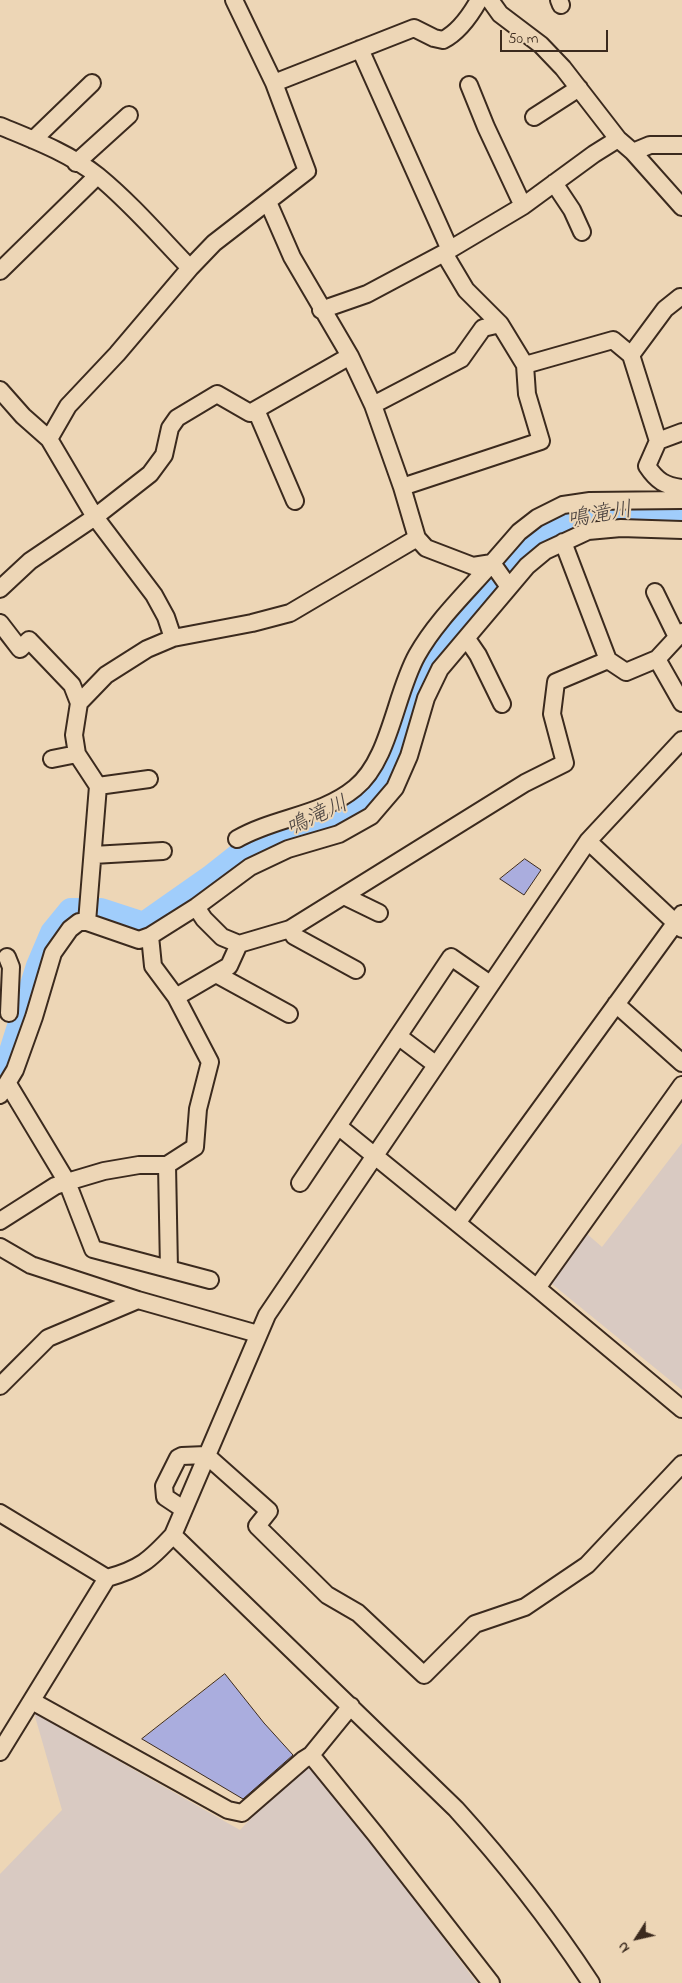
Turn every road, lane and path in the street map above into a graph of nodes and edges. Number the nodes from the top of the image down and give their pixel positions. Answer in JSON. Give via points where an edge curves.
{"nodes":[{"id":1,"x":234,"y":0,"type":"edge"},
{"id":2,"x":479,"y":0,"type":"edge"},
{"id":3,"x":490,"y":0,"type":"edge"},
{"id":4,"x":360,"y":49,"type":"junction"},
{"id":5,"x":274,"y":82,"type":"junction"},
{"id":6,"x":92,"y":83,"type":"dead end"},
{"id":7,"x":470,"y":84,"type":"dead end"},
{"id":8,"x":578,"y":88,"type":"junction"},
{"id":9,"x":129,"y":115,"type":"dead end"},
{"id":10,"x":534,"y":117,"type":"dead end"},
{"id":11,"x":0,"y":126,"type":"edge"},
{"id":12,"x":618,"y":139,"type":"junction"},
{"id":13,"x":33,"y":140,"type":"junction"},
{"id":14,"x":682,"y":145,"type":"edge"},
{"id":15,"x":633,"y":152,"type":"junction"},
{"id":16,"x":76,"y":162,"type":"junction"},
{"id":17,"x":97,"y":176,"type":"junction"},
{"id":18,"x":554,"y":182,"type":"junction"},
{"id":19,"x":268,"y":202,"type":"junction"},
{"id":20,"x":523,"y":206,"type":"junction"},
{"id":21,"x":682,"y":207,"type":"edge"},
{"id":22,"x":582,"y":232,"type":"dead end"},
{"id":23,"x":447,"y":252,"type":"junction"},
{"id":24,"x":190,"y":268,"type":"junction"},
{"id":25,"x":0,"y":271,"type":"edge"},
{"id":26,"x":681,"y":299,"type":"edge"},
{"id":27,"x":321,"y":310,"type":"junction"},
{"id":28,"x":500,"y":324,"type":"junction"},
{"id":29,"x":631,"y":355,"type":"junction"},
{"id":30,"x":350,"y":356,"type":"junction"},
{"id":31,"x":525,"y":365,"type":"junction"},
{"id":32,"x":0,"y":390,"type":"edge"},
{"id":33,"x":373,"y":405,"type":"junction"},
{"id":34,"x":256,"y":410,"type":"junction"},
{"id":35,"x":682,"y":432,"type":"edge"},
{"id":36,"x":48,"y":439,"type":"junction"},
{"id":37,"x":658,"y":441,"type":"junction"},
{"id":38,"x":402,"y":487,"type":"junction"},
{"id":39,"x":682,"y":488,"type":"edge"},
{"id":40,"x":682,"y":500,"type":"edge"},
{"id":41,"x":295,"y":501,"type":"dead end"},
{"id":42,"x":95,"y":517,"type":"junction"},
{"id":43,"x":682,"y":530,"type":"edge"},
{"id":44,"x":417,"y":538,"type":"junction"},
{"id":45,"x":563,"y":542,"type":"junction"},
{"id":46,"x":493,"y":566,"type":"junction"},
{"id":47,"x":507,"y":584,"type":"junction"},
{"id":48,"x":0,"y":588,"type":"edge"},
{"id":49,"x":655,"y":592,"type":"dead end"},
{"id":50,"x":0,"y":623,"type":"edge"},
{"id":51,"x":680,"y":634,"type":"edge"},
{"id":52,"x":173,"y":638,"type":"junction"},
{"id":53,"x":467,"y":639,"type":"junction"},
{"id":54,"x":608,"y":660,"type":"junction"},
{"id":55,"x":657,"y":660,"type":"junction"},
{"id":56,"x":79,"y":703,"type":"junction"},
{"id":57,"x":682,"y":703,"type":"edge"},
{"id":58,"x":502,"y":704,"type":"dead end"},
{"id":59,"x":682,"y":740,"type":"edge"},
{"id":60,"x":77,"y":754,"type":"junction"},
{"id":61,"x":52,"y":759,"type":"dead end"},
{"id":62,"x":149,"y":779,"type":"dead end"},
{"id":63,"x":98,"y":786,"type":"junction"},
{"id":64,"x":237,"y":839,"type":"dead end"},
{"id":65,"x":588,"y":841,"type":"junction"},
{"id":66,"x":163,"y":851,"type":"dead end"},
{"id":67,"x":93,"y":855,"type":"junction"},
{"id":68,"x":344,"y":896,"type":"junction"},
{"id":69,"x":196,"y":907,"type":"junction"},
{"id":70,"x":88,"y":913,"type":"junction"},
{"id":71,"x":379,"y":913,"type":"dead end"},
{"id":72,"x":680,"y":921,"type":"edge"},
{"id":73,"x":290,"y":929,"type":"junction"},
{"id":74,"x":150,"y":936,"type":"junction"},
{"id":75,"x":239,"y":944,"type":"junction"},
{"id":76,"x":7,"y":957,"type":"dead end"},
{"id":77,"x":356,"y":970,"type":"dead end"},
{"id":78,"x":216,"y":974,"type":"junction"},
{"id":79,"x":490,"y":984,"type":"junction"},
{"id":80,"x":176,"y":997,"type":"junction"},
{"id":81,"x":616,"y":1004,"type":"junction"},
{"id":82,"x":289,"y":1014,"type":"dead end"},
{"id":83,"x":18,"y":1015,"type":"edge"},
{"id":84,"x":398,"y":1036,"type":"junction"},
{"id":85,"x":682,"y":1063,"type":"edge"},
{"id":86,"x":436,"y":1064,"type":"junction"},
{"id":87,"x":682,"y":1085,"type":"edge"},
{"id":88,"x":4,"y":1089,"type":"edge"},
{"id":89,"x":338,"y":1126,"type":"junction"},
{"id":90,"x":375,"y":1155,"type":"junction"},
{"id":91,"x":167,"y":1165,"type":"junction"},
{"id":92,"x":67,"y":1182,"type":"junction"},
{"id":93,"x":300,"y":1183,"type":"dead end"},
{"id":94,"x":0,"y":1221,"type":"edge"},
{"id":95,"x":457,"y":1223,"type":"junction"},
{"id":96,"x":0,"y":1247,"type":"edge"},
{"id":97,"x":169,"y":1269,"type":"junction"},
{"id":98,"x":210,"y":1280,"type":"dead end"},
{"id":99,"x":537,"y":1288,"type":"junction"},
{"id":100,"x":138,"y":1300,"type":"junction"},
{"id":101,"x":258,"y":1334,"type":"junction"},
{"id":102,"x":0,"y":1386,"type":"edge"},
{"id":103,"x":682,"y":1409,"type":"edge"},
{"id":104,"x":206,"y":1455,"type":"junction"},
{"id":105,"x":682,"y":1464,"type":"edge"},
{"id":106,"x":182,"y":1509,"type":"junction"},
{"id":107,"x":0,"y":1513,"type":"edge"},
{"id":108,"x":173,"y":1535,"type":"junction"},
{"id":109,"x":107,"y":1578,"type":"junction"},
{"id":110,"x":32,"y":1702,"type":"junction"},
{"id":111,"x":351,"y":1706,"type":"junction"},
{"id":112,"x":0,"y":1752,"type":"edge"},
{"id":113,"x":310,"y":1755,"type":"junction"},
{"id":114,"x":491,"y":1983,"type":"edge"},
{"id":115,"x":591,"y":1983,"type":"edge"}],
"edges":[{"from":1,"to":5,"type":"street"},
{"from":2,"to":4,"type":"street","via":[[470,15],[443,40],[414,28]]},
{"from":3,"to":8,"type":"street","via":[[500,14],[541,45]]},
{"from":4,"to":5,"type":"street"},
{"from":4,"to":23,"type":"street"},
{"from":5,"to":19,"type":"street","via":[[307,171]]},
{"from":6,"to":13,"type":"street"},
{"from":7,"to":20,"type":"street"},
{"from":8,"to":10,"type":"street"},
{"from":8,"to":12,"type":"street"},
{"from":9,"to":16,"type":"street"},
{"from":11,"to":13,"type":"street"},
{"from":12,"to":15,"type":"street"},
{"from":12,"to":18,"type":"street"},
{"from":13,"to":16,"type":"street"},
{"from":14,"to":15,"type":"street","via":[[650,145]]},
{"from":15,"to":21,"type":"street"},
{"from":16,"to":17,"type":"street"},
{"from":17,"to":24,"type":"street","via":[[138,213]]},
{"from":17,"to":25,"type":"street"},
{"from":18,"to":20,"type":"street"},
{"from":18,"to":22,"type":"street"},
{"from":19,"to":24,"type":"street","via":[[214,243]]},
{"from":19,"to":27,"type":"street","via":[[292,257]]},
{"from":20,"to":23,"type":"street"},
{"from":23,"to":27,"type":"street","via":[[367,294]]},
{"from":23,"to":28,"type":"street","via":[[466,290]]},
{"from":24,"to":36,"type":"street","via":[[68,406]]},
{"from":26,"to":29,"type":"street","via":[[665,309]]},
{"from":27,"to":30,"type":"street"},
{"from":28,"to":31,"type":"street"},
{"from":28,"to":33,"type":"street","via":[[483,328],[461,359]]},
{"from":29,"to":31,"type":"street","via":[[613,340]]},
{"from":29,"to":37,"type":"street"},
{"from":30,"to":33,"type":"street"},
{"from":30,"to":34,"type":"street"},
{"from":31,"to":38,"type":"street","via":[[527,394],[541,441]]},
{"from":32,"to":36,"type":"street"},
{"from":33,"to":38,"type":"street"},
{"from":34,"to":41,"type":"street"},
{"from":34,"to":42,"type":"street","via":[[250,413],[217,394],[177,418],[170,428],[164,455],[150,474]]},
{"from":35,"to":37,"type":"street"},
{"from":36,"to":42,"type":"street"},
{"from":37,"to":39,"type":"street","via":[[648,466],[666,486]]},
{"from":38,"to":44,"type":"street"},
{"from":40,"to":46,"type":"street","via":[[590,500],[563,505],[520,532]]},
{"from":42,"to":48,"type":"street","via":[[30,562]]},
{"from":42,"to":52,"type":"street","via":[[154,595]]},
{"from":43,"to":45,"type":"street","via":[[621,528],[588,531]]},
{"from":44,"to":46,"type":"street","via":[[426,548],[474,566]]},
{"from":44,"to":52,"type":"street","via":[[290,613]]},
{"from":45,"to":47,"type":"street","via":[[545,551]]},
{"from":45,"to":54,"type":"street"},
{"from":46,"to":47,"type":"street"},
{"from":46,"to":64,"type":"street","via":[[426,639],[401,691],[382,749],[357,786],[324,808],[262,827]]},
{"from":47,"to":53,"type":"street"},
{"from":49,"to":51,"type":"street"},
{"from":50,"to":56,"type":"street","via":[[20,649],[29,640],[72,685]]},
{"from":51,"to":55,"type":"street"},
{"from":52,"to":56,"type":"street","via":[[147,649],[106,675]]},
{"from":53,"to":58,"type":"street"},
{"from":53,"to":69,"type":"street","via":[[440,669],[426,698],[409,756],[395,788],[371,816],[339,834],[288,849],[250,867]]},
{"from":54,"to":55,"type":"street","via":[[626,672]]},
{"from":54,"to":68,"type":"street","via":[[556,682],[552,714],[565,763],[525,783]]},
{"from":55,"to":57,"type":"street"},
{"from":56,"to":60,"type":"street","via":[[74,735]]},
{"from":59,"to":65,"type":"street"},
{"from":60,"to":61,"type":"street"},
{"from":60,"to":63,"type":"street"},
{"from":62,"to":63,"type":"street"},
{"from":63,"to":67,"type":"street"},
{"from":65,"to":72,"type":"street"},
{"from":65,"to":79,"type":"street"},
{"from":66,"to":67,"type":"street"},
{"from":67,"to":70,"type":"street"},
{"from":68,"to":71,"type":"street"},
{"from":68,"to":73,"type":"street"},
{"from":69,"to":74,"type":"street"},
{"from":69,"to":75,"type":"street","via":[[222,937]]},
{"from":70,"to":74,"type":"street","via":[[139,940]]},
{"from":70,"to":83,"type":"street","via":[[70,929],[53,953]]},
{"from":72,"to":81,"type":"street"},
{"from":73,"to":75,"type":"street"},
{"from":73,"to":77,"type":"street","via":[[294,936]]},
{"from":74,"to":80,"type":"street","via":[[153,966]]},
{"from":75,"to":78,"type":"street","via":[[229,966]]},
{"from":76,"to":83,"type":"street"},
{"from":78,"to":80,"type":"street"},
{"from":78,"to":82,"type":"street"},
{"from":79,"to":84,"type":"street","via":[[451,956]]},
{"from":79,"to":86,"type":"street"},
{"from":80,"to":91,"type":"street","via":[[210,1062],[198,1109],[195,1148]]},
{"from":81,"to":85,"type":"street"},
{"from":81,"to":95,"type":"street"},
{"from":83,"to":88,"type":"street","via":[[15,1070]]},
{"from":84,"to":86,"type":"street"},
{"from":84,"to":89,"type":"street"},
{"from":86,"to":90,"type":"street"},
{"from":87,"to":99,"type":"street"},
{"from":88,"to":92,"type":"street"},
{"from":89,"to":90,"type":"street"},
{"from":89,"to":93,"type":"street"},
{"from":90,"to":95,"type":"street"},
{"from":90,"to":101,"type":"street","via":[[267,1315]]},
{"from":91,"to":92,"type":"street","via":[[139,1165]]},
{"from":91,"to":97,"type":"street"},
{"from":92,"to":94,"type":"street","via":[[55,1186]]},
{"from":92,"to":97,"type":"street","via":[[93,1249]]},
{"from":95,"to":99,"type":"street"},
{"from":96,"to":100,"type":"street","via":[[31,1265]]},
{"from":97,"to":98,"type":"street"},
{"from":99,"to":103,"type":"street"},
{"from":100,"to":101,"type":"street"},
{"from":100,"to":102,"type":"street","via":[[48,1338]]},
{"from":101,"to":104,"type":"street"},
{"from":104,"to":105,"type":"street","via":[[269,1510],[257,1526],[327,1596],[358,1612],[424,1676],[475,1624],[525,1607],[587,1565]]},
{"from":104,"to":106,"type":"street"},
{"from":104,"to":106,"type":"street","via":[[178,1458],[164,1486],[165,1498]]},
{"from":106,"to":108,"type":"street"},
{"from":107,"to":109,"type":"street"},
{"from":108,"to":109,"type":"street","via":[[150,1559],[129,1572]]},
{"from":108,"to":111,"type":"street"},
{"from":109,"to":110,"type":"street"},
{"from":110,"to":112,"type":"street"},
{"from":110,"to":113,"type":"street","via":[[228,1810],[242,1813]]},
{"from":111,"to":113,"type":"street"},
{"from":111,"to":115,"type":"street","via":[[484,1840]]},
{"from":113,"to":114,"type":"street"}]}
